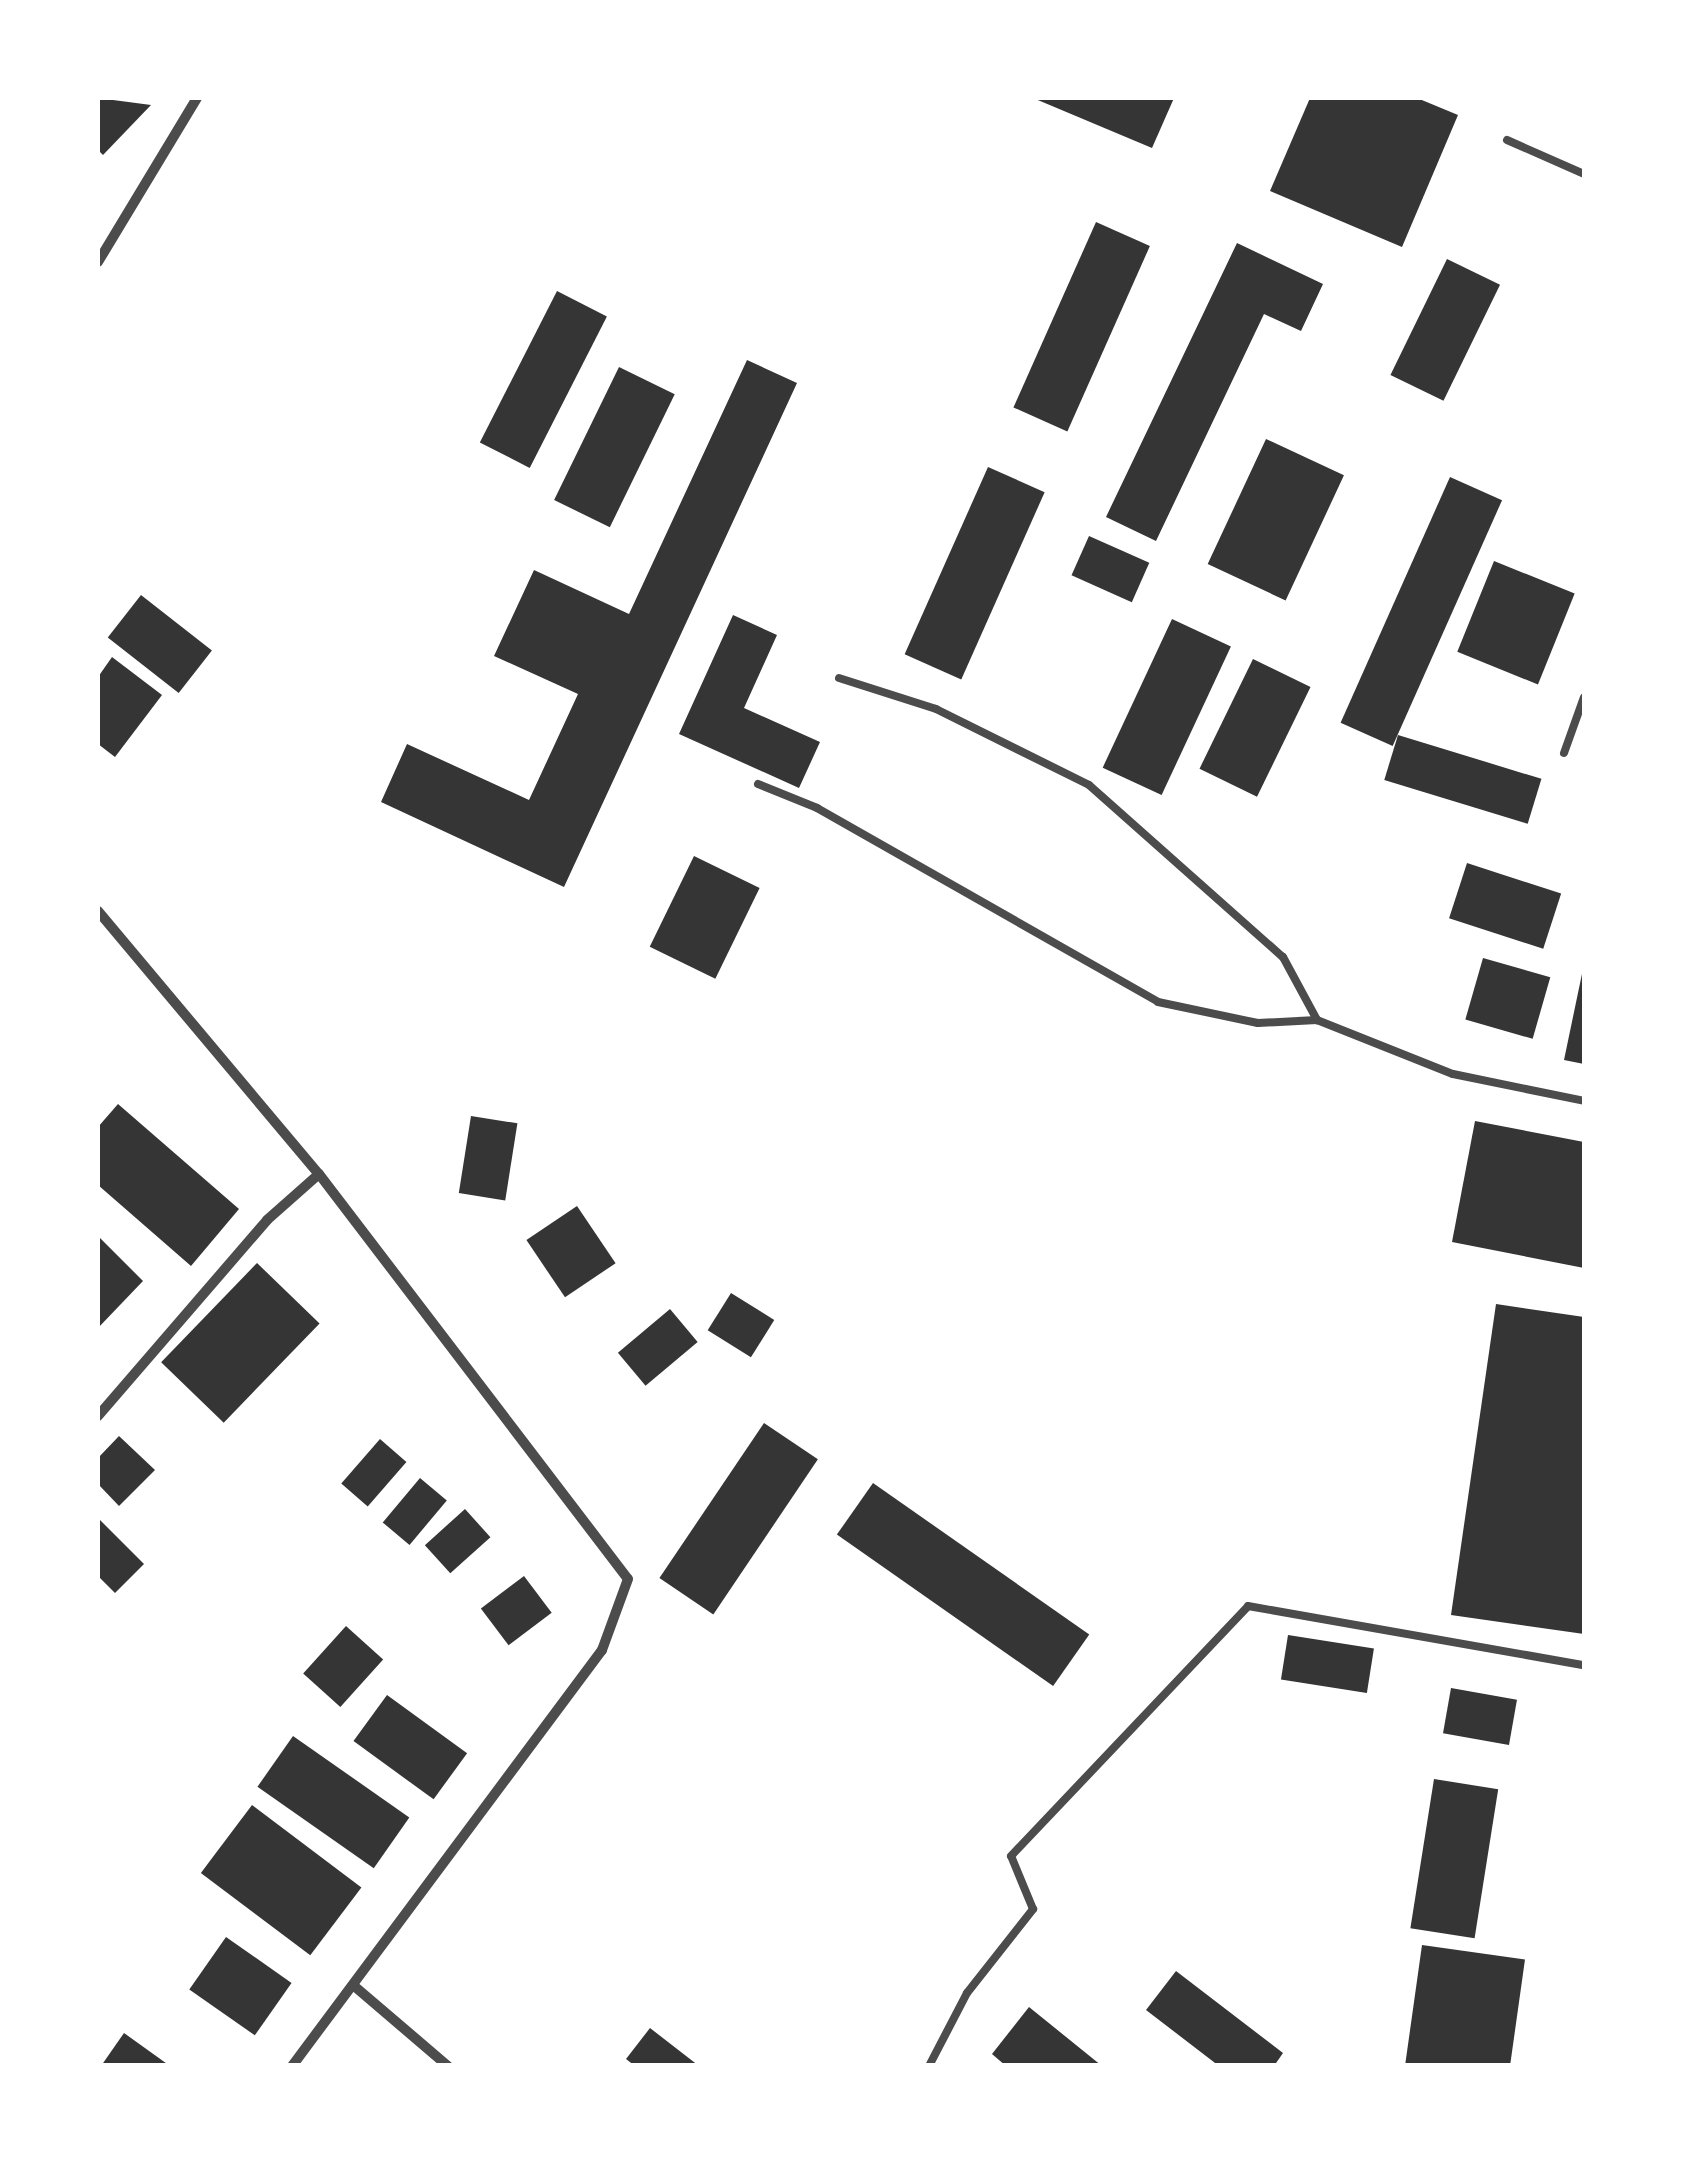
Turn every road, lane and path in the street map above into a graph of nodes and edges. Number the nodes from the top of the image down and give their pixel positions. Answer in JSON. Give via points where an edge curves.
{"nodes":[{"id":1,"x":197,"y":98,"type":"edge"},
{"id":2,"x":1507,"y":140,"type":"dead end"},
{"id":3,"x":1584,"y":174,"type":"edge"},
{"id":4,"x":98,"y":262,"type":"edge"},
{"id":5,"x":840,"y":678,"type":"dead end"},
{"id":6,"x":1584,"y":696,"type":"edge"},
{"id":7,"x":1564,"y":753,"type":"dead end"},
{"id":8,"x":758,"y":784,"type":"dead end"},
{"id":9,"x":98,"y":911,"type":"edge"},
{"id":10,"x":1317,"y":1020,"type":"junction"},
{"id":11,"x":1584,"y":1101,"type":"edge"},
{"id":12,"x":318,"y":1174,"type":"junction"},
{"id":13,"x":98,"y":1416,"type":"edge"},
{"id":14,"x":1584,"y":1665,"type":"edge"},
{"id":15,"x":353,"y":1985,"type":"junction"},
{"id":16,"x":292,"y":2066,"type":"edge"},
{"id":17,"x":448,"y":2066,"type":"edge"},
{"id":18,"x":929,"y":2066,"type":"edge"}],
"edges":[{"from":1,"to":4,"type":"street"},
{"from":2,"to":3,"type":"lane"},
{"from":5,"to":10,"type":"lane","via":[[936,708],[1090,785],[1283,957]]},
{"from":6,"to":7,"type":"lane"},
{"from":8,"to":10,"type":"lane","via":[[817,808],[1158,1002],[1258,1023]]},
{"from":9,"to":12,"type":"street"},
{"from":10,"to":11,"type":"lane","via":[[1453,1074]]},
{"from":12,"to":13,"type":"street","via":[[266,1220]]},
{"from":12,"to":15,"type":"street","via":[[628,1579],[602,1650]]},
{"from":14,"to":18,"type":"lane","via":[[1248,1606],[1010,1856],[1034,1909],[967,1993]]},
{"from":15,"to":16,"type":"street"},
{"from":15,"to":17,"type":"street"}]}
